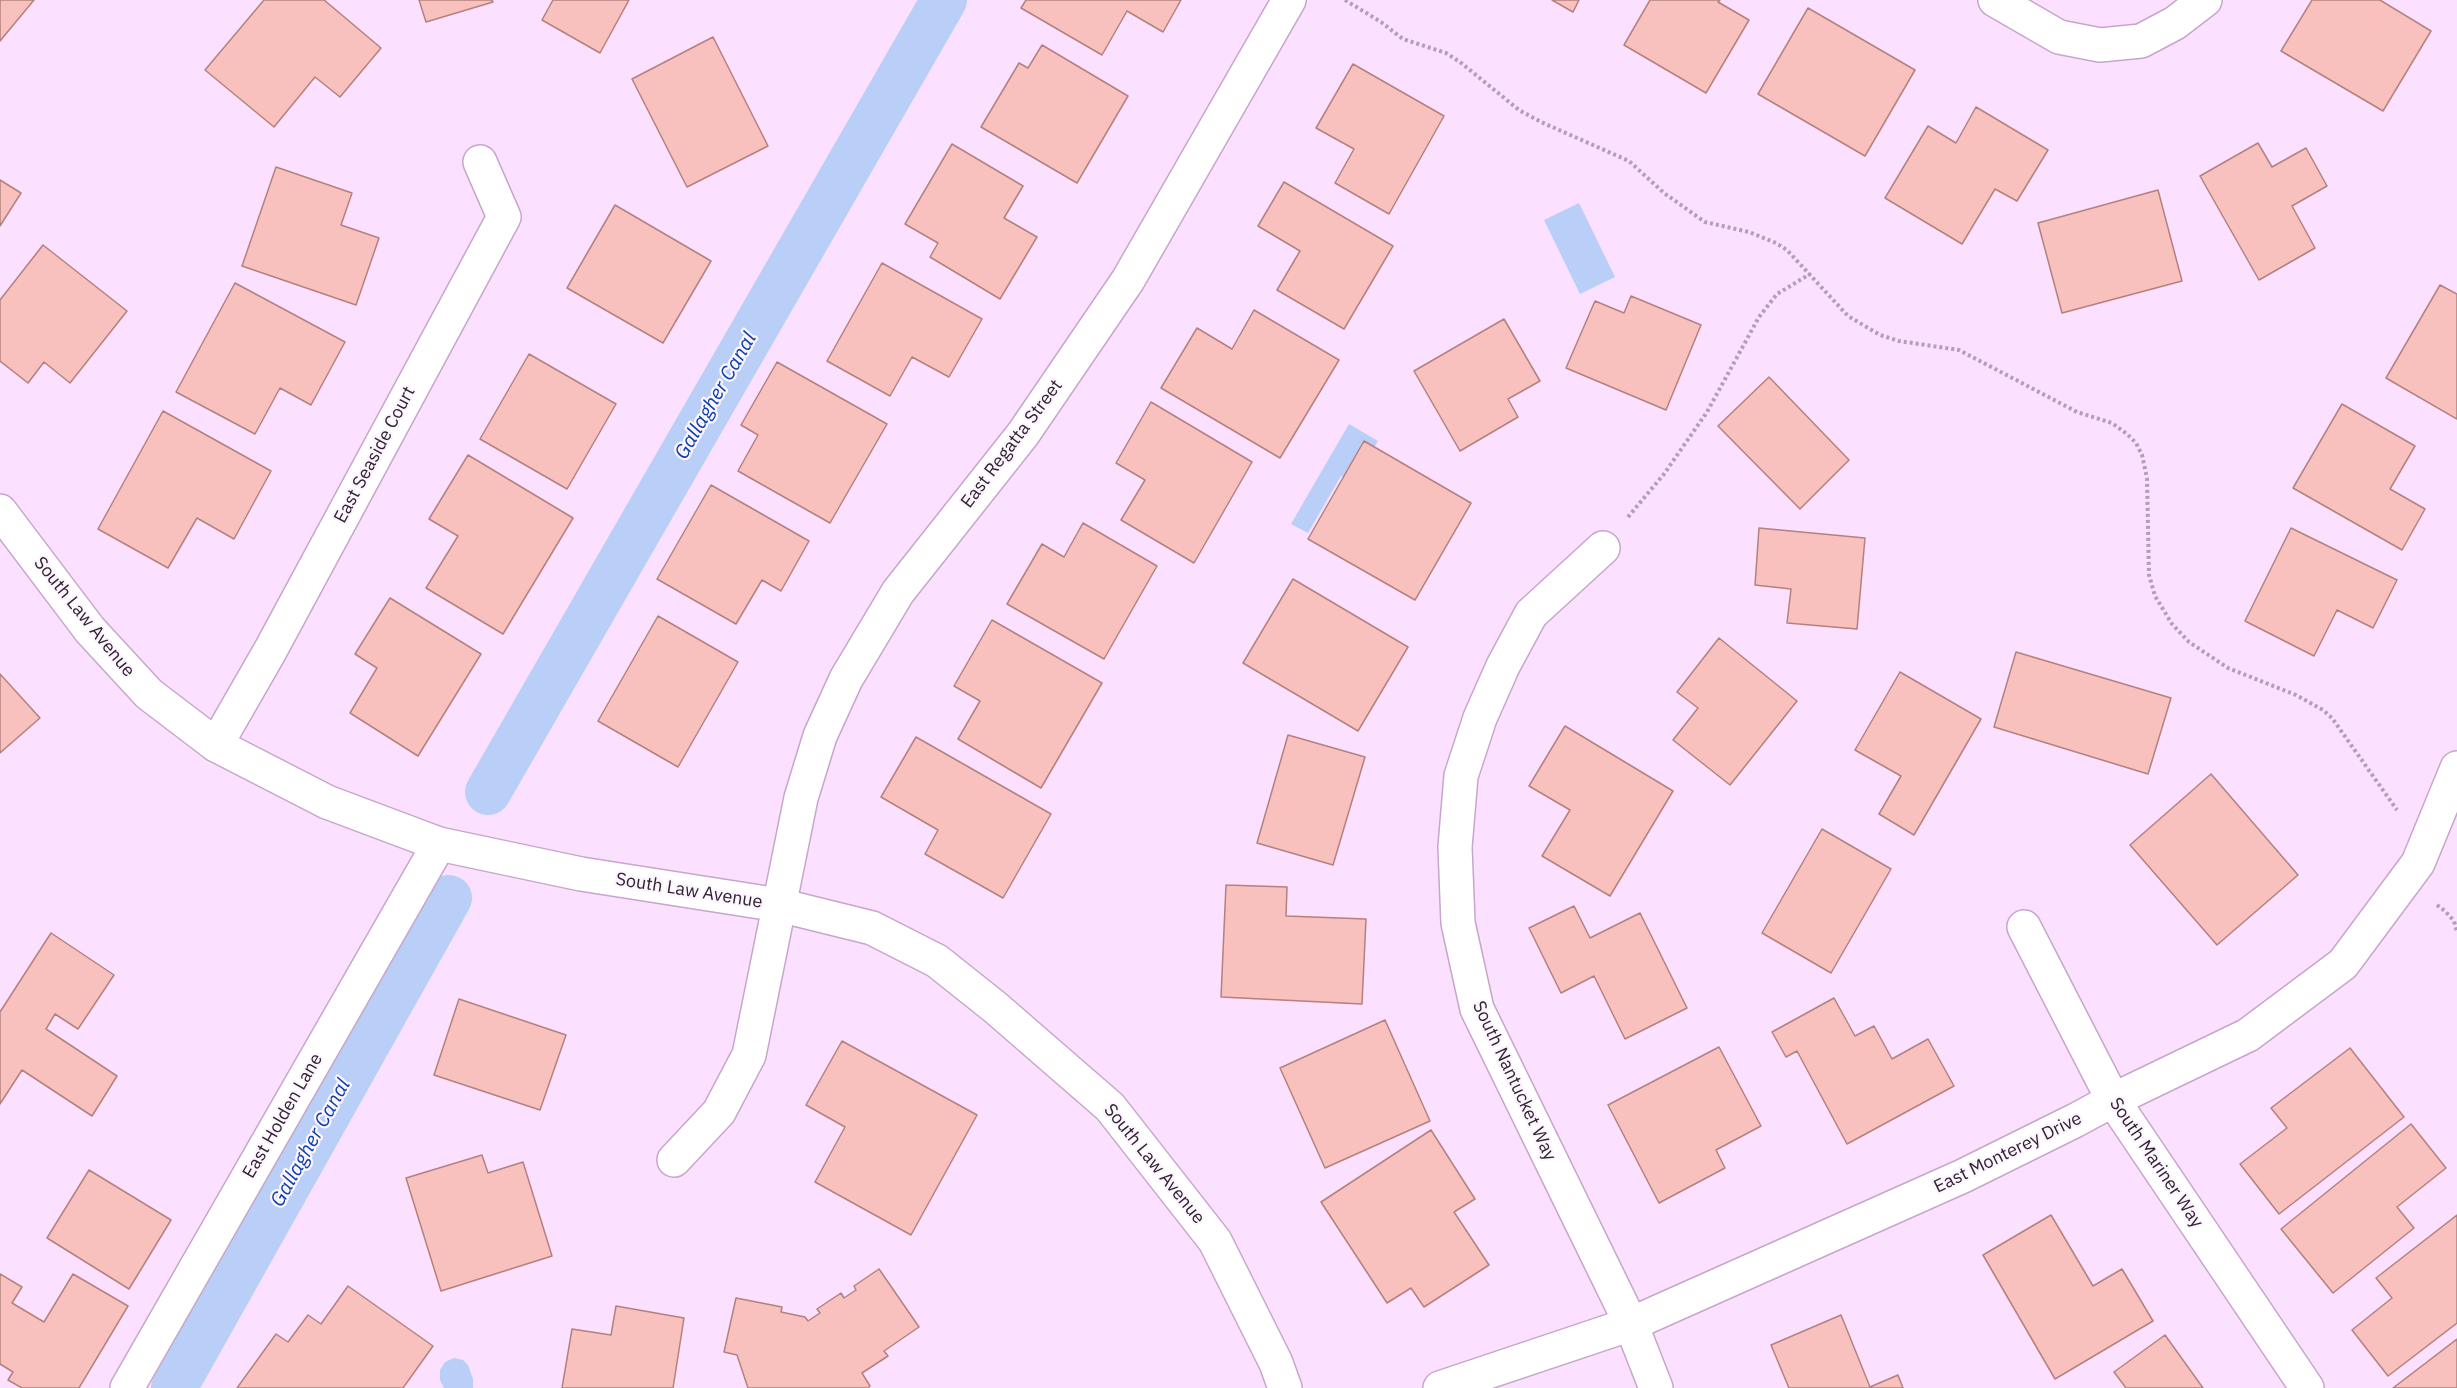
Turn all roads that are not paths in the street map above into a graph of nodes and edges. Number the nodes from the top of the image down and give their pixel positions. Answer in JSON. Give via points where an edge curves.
{"nodes":[{"id":1,"x":1289,"y":0,"type":"edge"},
{"id":2,"x":1995,"y":0,"type":"edge"},
{"id":3,"x":2205,"y":0,"type":"edge"},
{"id":4,"x":480,"y":162,"type":"dead end"},
{"id":5,"x":0,"y":511,"type":"edge"},
{"id":6,"x":1603,"y":548,"type":"road end"},
{"id":7,"x":216,"y":745,"type":"junction"},
{"id":8,"x":2457,"y":768,"type":"edge"},
{"id":9,"x":438,"y":844,"type":"junction"},
{"id":10,"x":779,"y":905,"type":"junction"},
{"id":11,"x":2024,"y":927,"type":"dead end"},
{"id":12,"x":2113,"y":1100,"type":"junction"},
{"id":13,"x":674,"y":1160,"type":"dead end"},
{"id":14,"x":1631,"y":1324,"type":"junction"},
{"id":15,"x":127,"y":1388,"type":"edge"},
{"id":16,"x":1285,"y":1388,"type":"edge"},
{"id":17,"x":1440,"y":1388,"type":"edge"},
{"id":18,"x":1656,"y":1388,"type":"edge"},
{"id":19,"x":2307,"y":1388,"type":"edge"}],
"edges":[{"from":1,"to":10,"type":"street","name":"East Regatta Street","via":[[1128,280],[1023,434],[898,592],[846,679],[820,736],[801,798]]},
{"from":2,"to":3,"type":"street","via":[[2059,37],[2100,45],[2142,40],[2175,23]]},
{"from":4,"to":7,"type":"street","name":"East Seaside Court","via":[[504,217]]},
{"from":5,"to":7,"type":"street","name":"South Law Avenue","via":[[90,630],[141,686]]},
{"from":6,"to":14,"type":"street","name":"South Nantucket Way","via":[[1531,614],[1503,666],[1461,776],[1455,847],[1458,923],[1478,1010]]},
{"from":7,"to":9,"type":"street","name":"South Law Avenue","via":[[327,802]]},
{"from":8,"to":12,"type":"street","name":"East Monterey Drive","via":[[2418,863],[2343,964],[2247,1035]]},
{"from":9,"to":10,"type":"street","name":"South Law Avenue","via":[[581,874]]},
{"from":9,"to":15,"type":"street","name":"East Holden Lane"},
{"from":10,"to":13,"type":"street","name":"East Regatta Street","via":[[749,1055],[719,1112]]},
{"from":10,"to":16,"type":"street","name":"South Law Avenue","via":[[872,928],[937,962],[1110,1107],[1215,1240]]},
{"from":11,"to":12,"type":"street","name":"South Mariner Way"},
{"from":12,"to":14,"type":"street","name":"East Monterey Drive","via":[[1963,1176]]},
{"from":12,"to":19,"type":"street","name":"South Mariner Way"},
{"from":14,"to":17,"type":"street","name":"East Monterey Drive"},
{"from":14,"to":18,"type":"street","name":"South Nantucket Way"}]}
